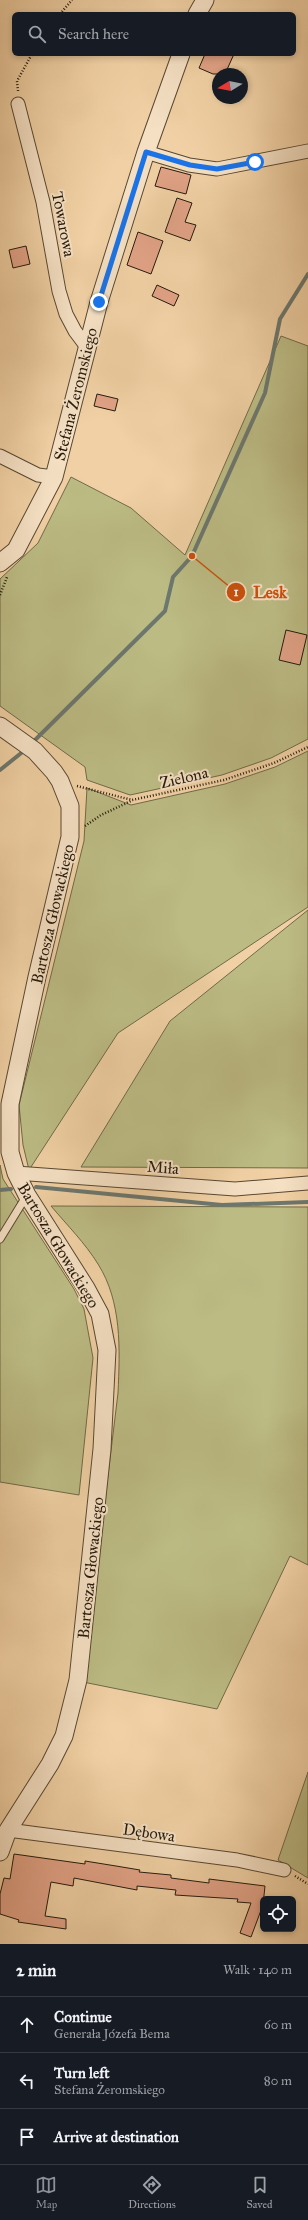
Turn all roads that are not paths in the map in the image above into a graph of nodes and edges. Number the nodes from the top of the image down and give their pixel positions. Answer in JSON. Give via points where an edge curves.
{"nodes":[{"id":1,"x":205,"y":0,"type":"edge"},
{"id":2,"x":198,"y":12,"type":"edge"},
{"id":3,"x":180,"y":56,"type":"edge"},
{"id":4,"x":18,"y":104,"type":"road end"},
{"id":5,"x":308,"y":151,"type":"edge"},
{"id":6,"x":146,"y":152,"type":"junction"},
{"id":7,"x":87,"y":347,"type":"junction"},
{"id":8,"x":0,"y":456,"type":"edge"},
{"id":9,"x":54,"y":477,"type":"junction"},
{"id":10,"x":0,"y":563,"type":"edge"},
{"id":11,"x":0,"y":726,"type":"edge"},
{"id":12,"x":16,"y":1173,"type":"junction"},
{"id":13,"x":308,"y":1183,"type":"edge"},
{"id":14,"x":27,"y":1195,"type":"junction"},
{"id":15,"x":0,"y":1239,"type":"edge"},
{"id":16,"x":8,"y":1830,"type":"junction"},
{"id":17,"x":0,"y":1852,"type":"edge"},
{"id":18,"x":284,"y":1870,"type":"dead end"}],
"edges":[{"from":1,"to":2,"type":"street"},
{"from":3,"to":6,"type":"street","name":"Stefana Żeromskiego"},
{"from":4,"to":7,"type":"street","name":"Towarowa","via":[[41,194],[64,306],[75,331]]},
{"from":5,"to":6,"type":"street","via":[[217,169],[190,165]]},
{"from":6,"to":7,"type":"street","name":"Stefana Żeromskiego"},
{"from":7,"to":9,"type":"street","name":"Stefana Żeromskiego"},
{"from":8,"to":9,"type":"street","via":[[38,475]]},
{"from":9,"to":10,"type":"street","name":"Stefana Żeromskiego","via":[[16,550]]},
{"from":11,"to":12,"type":"street","name":"Bartosza Głowackiego","via":[[29,746],[60,781],[70,806],[70,837],[10,1104],[10,1152]]},
{"from":12,"to":13,"type":"street","name":"Miła","via":[[235,1189]]},
{"from":12,"to":14,"type":"street","name":"Bartosza Głowackiego"},
{"from":14,"to":15,"type":"lane"},
{"from":14,"to":16,"type":"street","name":"Bartosza Głowackiego","via":[[100,1314],[107,1350],[102,1449],[78,1680],[64,1736],[50,1764]]},
{"from":16,"to":17,"type":"street","name":"Bartosza Głowackiego"},
{"from":16,"to":18,"type":"street","name":"Dębowa","via":[[237,1860]]}]}
